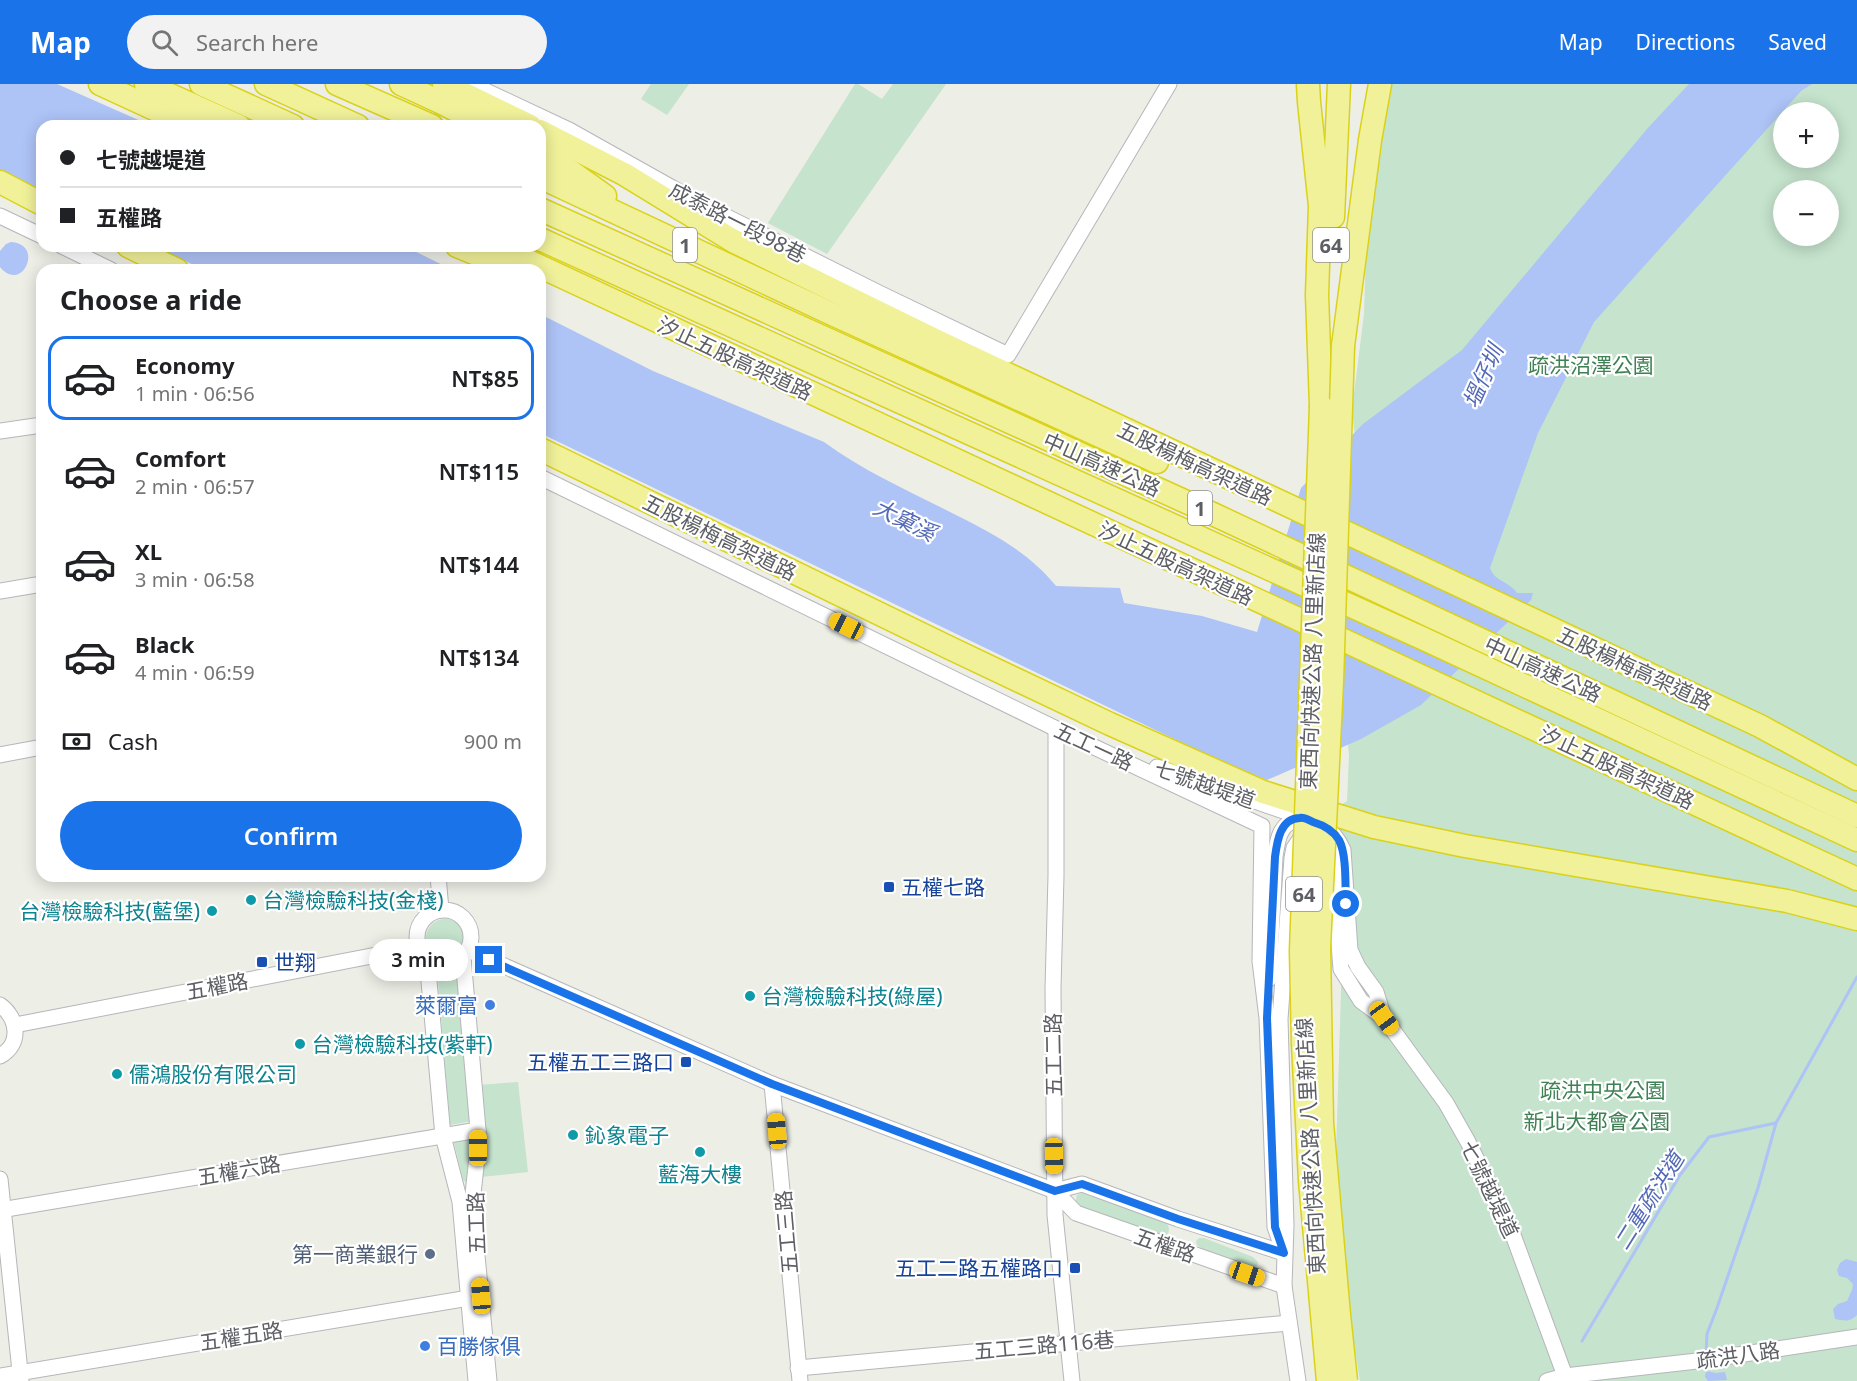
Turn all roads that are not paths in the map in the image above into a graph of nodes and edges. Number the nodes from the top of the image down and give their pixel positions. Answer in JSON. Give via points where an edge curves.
{"nodes":[{"id":1,"x":100,"y":84,"type":"edge"},
{"id":2,"x":146,"y":84,"type":"edge"},
{"id":3,"x":201,"y":84,"type":"edge"},
{"id":4,"x":266,"y":84,"type":"edge"},
{"id":5,"x":337,"y":84,"type":"edge"},
{"id":6,"x":401,"y":84,"type":"edge"},
{"id":7,"x":444,"y":84,"type":"edge"},
{"id":8,"x":471,"y":84,"type":"edge"},
{"id":9,"x":1169,"y":84,"type":"edge"},
{"id":10,"x":1308,"y":84,"type":"edge"},
{"id":11,"x":1339,"y":84,"type":"edge"},
{"id":12,"x":1353,"y":84,"type":"edge"},
{"id":13,"x":1380,"y":84,"type":"edge"},
{"id":14,"x":178,"y":120,"type":"edge"},
{"id":15,"x":226,"y":120,"type":"edge"},
{"id":16,"x":280,"y":120,"type":"edge"},
{"id":17,"x":345,"y":120,"type":"edge"},
{"id":18,"x":418,"y":120,"type":"edge"},
{"id":19,"x":475,"y":120,"type":"edge"},
{"id":20,"x":518,"y":120,"type":"edge"},
{"id":21,"x":546,"y":134,"type":"edge"},
{"id":22,"x":546,"y":157,"type":"edge"},
{"id":23,"x":546,"y":180,"type":"edge"},
{"id":24,"x":0,"y":182,"type":"edge"},
{"id":25,"x":36,"y":201,"type":"edge"},
{"id":26,"x":546,"y":212,"type":"edge"},
{"id":27,"x":0,"y":216,"type":"edge"},
{"id":28,"x":36,"y":233,"type":"edge"},
{"id":29,"x":546,"y":242,"type":"edge"},
{"id":30,"x":74,"y":252,"type":"edge"},
{"id":31,"x":140,"y":252,"type":"edge"},
{"id":32,"x":472,"y":252,"type":"edge"},
{"id":33,"x":509,"y":252,"type":"edge"},
{"id":34,"x":99,"y":264,"type":"edge"},
{"id":35,"x":165,"y":264,"type":"edge"},
{"id":36,"x":500,"y":264,"type":"edge"},
{"id":37,"x":535,"y":264,"type":"edge"},
{"id":38,"x":546,"y":269,"type":"edge"},
{"id":39,"x":546,"y":279,"type":"edge"},
{"id":40,"x":690,"y":308,"type":"junction"},
{"id":41,"x":781,"y":319,"type":"junction"},
{"id":42,"x":1343,"y":346,"type":"junction"},
{"id":43,"x":1321,"y":405,"type":"junction"},
{"id":44,"x":36,"y":426,"type":"edge"},
{"id":45,"x":0,"y":431,"type":"edge"},
{"id":46,"x":546,"y":452,"type":"edge"},
{"id":47,"x":546,"y":480,"type":"edge"},
{"id":48,"x":36,"y":585,"type":"edge"},
{"id":49,"x":0,"y":591,"type":"edge"},
{"id":50,"x":1056,"y":729,"type":"junction"},
{"id":51,"x":1075,"y":738,"type":"junction"},
{"id":52,"x":36,"y":748,"type":"edge"},
{"id":53,"x":0,"y":754,"type":"edge"},
{"id":54,"x":1857,"y":780,"type":"edge"},
{"id":55,"x":1857,"y":816,"type":"edge"},
{"id":56,"x":1300,"y":817,"type":"junction"},
{"id":57,"x":1857,"y":840,"type":"edge"},
{"id":58,"x":1857,"y":879,"type":"edge"},
{"id":59,"x":439,"y":882,"type":"edge"},
{"id":60,"x":441,"y":910,"type":"junction"},
{"id":61,"x":1857,"y":919,"type":"edge"},
{"id":62,"x":423,"y":953,"type":"junction"},
{"id":63,"x":465,"y":953,"type":"junction"},
{"id":64,"x":0,"y":1005,"type":"edge"},
{"id":65,"x":1384,"y":1018,"type":"junction"},
{"id":66,"x":1274,"y":1019,"type":"junction"},
{"id":67,"x":15,"y":1024,"type":"junction"},
{"id":68,"x":0,"y":1056,"type":"edge"},
{"id":69,"x":772,"y":1084,"type":"junction"},
{"id":70,"x":478,"y":1130,"type":"junction"},
{"id":71,"x":443,"y":1136,"type":"junction"},
{"id":72,"x":0,"y":1179,"type":"edge"},
{"id":73,"x":1055,"y":1191,"type":"junction"},
{"id":74,"x":1,"y":1210,"type":"edge"},
{"id":75,"x":1284,"y":1253,"type":"junction"},
{"id":76,"x":1284,"y":1286,"type":"junction"},
{"id":77,"x":474,"y":1297,"type":"junction"},
{"id":78,"x":1289,"y":1323,"type":"junction"},
{"id":79,"x":1857,"y":1337,"type":"edge"},
{"id":80,"x":1069,"y":1343,"type":"junction"},
{"id":81,"x":799,"y":1374,"type":"edge"},
{"id":82,"x":0,"y":1376,"type":"edge"},
{"id":83,"x":1565,"y":1376,"type":"junction"},
{"id":84,"x":20,"y":1377,"type":"edge"},
{"id":85,"x":476,"y":1381,"type":"edge"},
{"id":86,"x":489,"y":1381,"type":"edge"},
{"id":87,"x":1072,"y":1381,"type":"edge"},
{"id":88,"x":1298,"y":1381,"type":"edge"},
{"id":89,"x":1328,"y":1381,"type":"edge"},
{"id":90,"x":1346,"y":1381,"type":"edge"},
{"id":91,"x":1547,"y":1381,"type":"edge"}],
"edges":[{"from":1,"to":14,"type":"highway"},
{"from":2,"to":15,"type":"highway"},
{"from":3,"to":16,"type":"highway"},
{"from":4,"to":17,"type":"highway"},
{"from":5,"to":18,"type":"highway"},
{"from":6,"to":19,"type":"highway"},
{"from":7,"to":20,"type":"highway"},
{"from":8,"to":9,"type":"street","name":"成泰路一段98巷","via":[[569,130],[710,209],[1008,355]]},
{"from":10,"to":43,"type":"highway","via":[[1320,206],[1317,295]]},
{"from":11,"to":43,"type":"highway","name":"東西向快速公路 八里新店線","number":"64"},
{"from":12,"to":42,"type":"highway","name":"東西向快速公路 八里新店線","number":"64","via":[[1346,188]]},
{"from":13,"to":42,"type":"highway"},
{"from":21,"to":54,"type":"highway","name":"五股楊梅高架道路","number":"1","bridge":true,"via":[[624,174],[735,242],[891,319],[1760,726]]},
{"from":22,"to":41,"type":"highway"},
{"from":23,"to":54,"type":"highway","number":"1","bridge":true},
{"from":24,"to":25,"type":"highway"},
{"from":26,"to":41,"type":"highway","name":"中山高速公路","number":"1"},
{"from":27,"to":28,"type":"street"},
{"from":29,"to":40,"type":"highway","name":"中山高速公路","number":"1"},
{"from":30,"to":34,"type":"street"},
{"from":31,"to":35,"type":"highway"},
{"from":32,"to":36,"type":"highway"},
{"from":33,"to":37,"type":"highway","name":"汐止五股高架道路","bridge":true},
{"from":38,"to":58,"type":"highway","name":"汐止五股高架道路","bridge":true},
{"from":39,"to":40,"type":"highway","via":[[602,295]]},
{"from":40,"to":57,"type":"highway","name":"中山高速公路","number":"1","bridge":true,"via":[[1411,633]]},
{"from":41,"to":55,"type":"highway","name":"中山高速公路","number":"1","bridge":true,"via":[[1215,514]]},
{"from":42,"to":90,"type":"highway","name":"東西向快速公路 八里新店線","number":"64","bridge":true,"via":[[1319,947],[1322,1124]]},
{"from":43,"to":89,"type":"highway","name":"東西向快速公路 八里新店線","number":"64","bridge":true,"via":[[1301,951],[1310,1181]]},
{"from":44,"to":45,"type":"street"},
{"from":46,"to":61,"type":"highway","name":"五股楊梅高架道路","bridge":true,"via":[[962,654],[1263,792],[1374,827],[1787,901]]},
{"from":47,"to":50,"type":"street","name":"五工一路"},
{"from":48,"to":49,"type":"street"},
{"from":50,"to":51,"type":"street","name":"五工一路"},
{"from":50,"to":73,"type":"street","name":"五工二路"},
{"from":51,"to":56,"type":"street","name":"七號越堤道"},
{"from":51,"to":66,"type":"street","name":"五工一路","via":[[1262,826],[1260,961]]},
{"from":52,"to":53,"type":"street"},
{"from":56,"to":65,"type":"street","name":"七號越堤道","via":[[1330,830],[1343,850],[1350,950],[1376,992]]},
{"from":56,"to":66,"type":"street","via":[[1283,828],[1275,857]]},
{"from":59,"to":60,"type":"street"},
{"from":60,"to":62,"type":"street","via":[[423,920],[417,933]]},
{"from":60,"to":63,"type":"street","via":[[455,913],[466,922],[471,936]]},
{"from":62,"to":63,"type":"street","via":[[442,964],[457,961]]},
{"from":62,"to":67,"type":"street","name":"五權路"},
{"from":62,"to":71,"type":"street","name":"五工路"},
{"from":63,"to":69,"type":"street","name":"五權路"},
{"from":63,"to":70,"type":"street","name":"五工路"},
{"from":64,"to":67,"type":"street"},
{"from":65,"to":66,"type":"street","name":"七號越堤道","via":[[1362,1001],[1341,969],[1332,854],[1321,838],[1309,836],[1300,839],[1294,848]]},
{"from":65,"to":83,"type":"street","name":"七號越堤道","via":[[1446,1102],[1484,1172],[1509,1224]]},
{"from":66,"to":75,"type":"street","name":"五工一路","via":[[1275,1227]]},
{"from":67,"to":68,"type":"street","via":[[14,1041]]},
{"from":69,"to":73,"type":"street","name":"五權路"},
{"from":69,"to":81,"type":"street","name":"五工三路"},
{"from":70,"to":71,"type":"street","name":"五權六路"},
{"from":70,"to":77,"type":"street","name":"五工路","via":[[472,1203]]},
{"from":71,"to":74,"type":"street","name":"五權六路"},
{"from":71,"to":77,"type":"street","name":"五工路","via":[[460,1202]]},
{"from":72,"to":74,"type":"street"},
{"from":73,"to":75,"type":"street","name":"五權路","via":[[1082,1184]]},
{"from":73,"to":76,"type":"street","name":"五權路","via":[[1076,1213]]},
{"from":73,"to":80,"type":"street","name":"五工二路"},
{"from":74,"to":84,"type":"street"},
{"from":75,"to":76,"type":"street","name":"五工一路"},
{"from":76,"to":78,"type":"street","name":"五工一路"},
{"from":77,"to":84,"type":"street","name":"五權五路"},
{"from":77,"to":85,"type":"street","name":"五工路"},
{"from":77,"to":86,"type":"street","name":"五工路"},
{"from":78,"to":80,"type":"street","name":"五工三路116巷"},
{"from":78,"to":88,"type":"street","name":"五工一路"},
{"from":79,"to":83,"type":"street","name":"疏洪八路"},
{"from":80,"to":81,"type":"street","name":"五工三路116巷"},
{"from":80,"to":87,"type":"street","name":"五工二路"},
{"from":82,"to":84,"type":"street","name":"五權五路"},
{"from":83,"to":91,"type":"street","name":"疏洪八路"}]}
